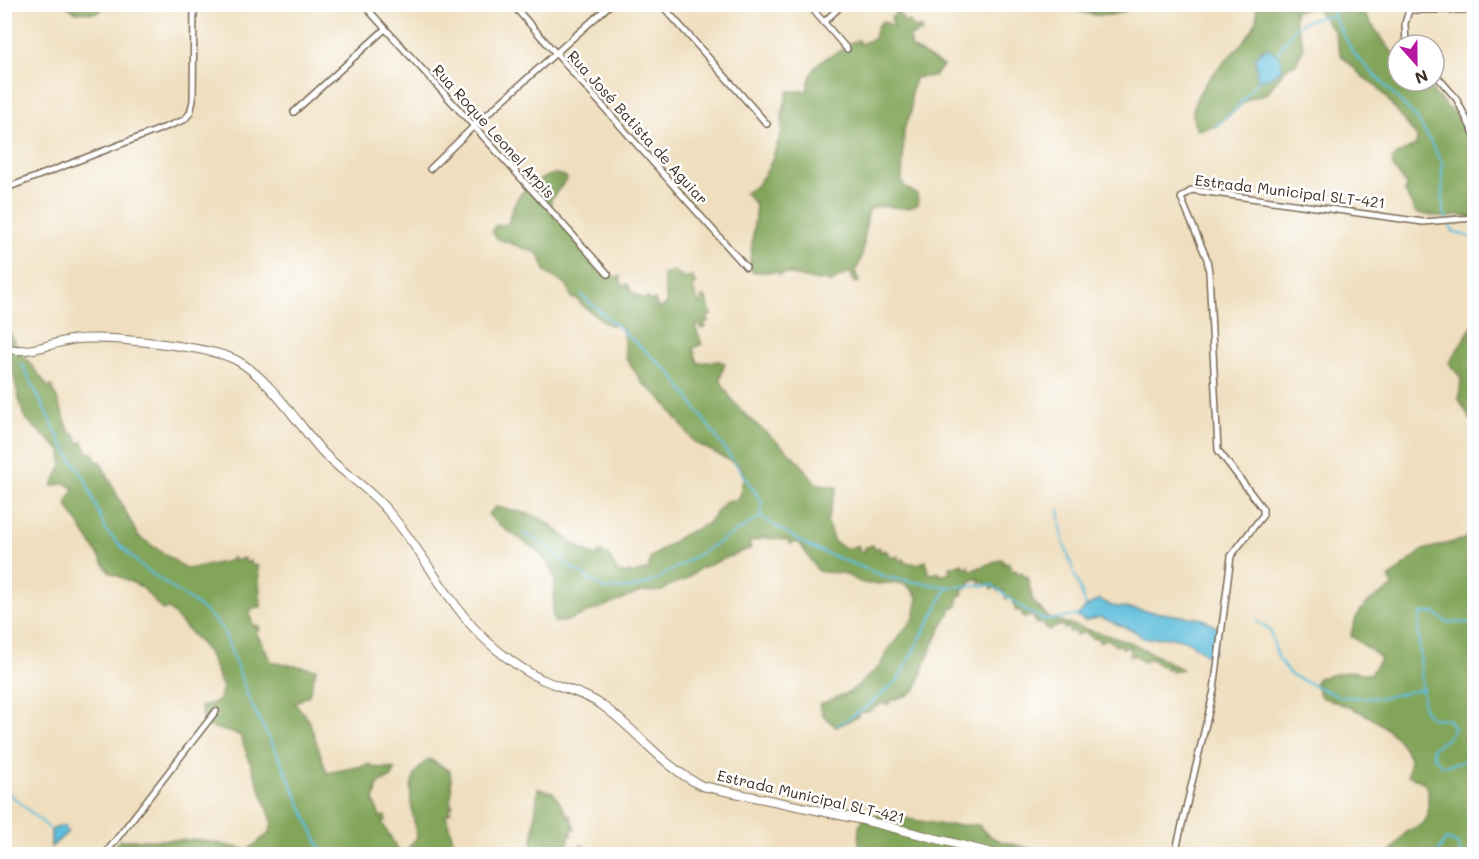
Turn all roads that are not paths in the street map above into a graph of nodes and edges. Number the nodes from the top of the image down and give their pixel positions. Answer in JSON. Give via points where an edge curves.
{"nodes":[{"id":1,"x":194,"y":4,"type":"edge"},
{"id":2,"x":363,"y":4,"type":"edge"},
{"id":3,"x":512,"y":4,"type":"edge"},
{"id":4,"x":611,"y":4,"type":"edge"},
{"id":5,"x":661,"y":4,"type":"edge"},
{"id":6,"x":808,"y":4,"type":"edge"},
{"id":7,"x":843,"y":4,"type":"edge"},
{"id":8,"x":1083,"y":4,"type":"edge"},
{"id":9,"x":1410,"y":8,"type":"edge"},
{"id":10,"x":1090,"y":9,"type":"dead end"},
{"id":11,"x":1474,"y":10,"type":"edge"},
{"id":12,"x":824,"y":22,"type":"junction"},
{"id":13,"x":385,"y":29,"type":"junction"},
{"id":14,"x":1404,"y":33,"type":"edge"},
{"id":15,"x":847,"y":49,"type":"dead end"},
{"id":16,"x":557,"y":54,"type":"junction"},
{"id":17,"x":1446,"y":87,"type":"edge"},
{"id":18,"x":294,"y":112,"type":"dead end"},
{"id":19,"x":1473,"y":123,"type":"edge"},
{"id":20,"x":767,"y":124,"type":"dead end"},
{"id":21,"x":474,"y":126,"type":"junction"},
{"id":22,"x":1474,"y":134,"type":"edge"},
{"id":23,"x":430,"y":170,"type":"dead end"},
{"id":24,"x":4,"y":189,"type":"edge"},
{"id":25,"x":1474,"y":218,"type":"edge"},
{"id":26,"x":746,"y":267,"type":"dead end"},
{"id":27,"x":608,"y":274,"type":"dead end"},
{"id":28,"x":4,"y":348,"type":"edge"},
{"id":29,"x":216,"y":711,"type":"dead end"},
{"id":30,"x":105,"y":855,"type":"edge"},
{"id":31,"x":996,"y":855,"type":"edge"},
{"id":32,"x":1175,"y":855,"type":"edge"}],
"edges":[{"from":1,"to":24,"type":"street","via":[[193,100],[188,117]]},
{"from":2,"to":13,"type":"street","name":"Rua Roque Leonel Arpis"},
{"from":3,"to":16,"type":"street","name":"Rua José Batista de Aguiar"},
{"from":4,"to":16,"type":"street"},
{"from":5,"to":20,"type":"street"},
{"from":6,"to":12,"type":"street"},
{"from":7,"to":12,"type":"street"},
{"from":8,"to":10,"type":"street"},
{"from":9,"to":11,"type":"street"},
{"from":9,"to":14,"type":"street"},
{"from":12,"to":15,"type":"street"},
{"from":13,"to":18,"type":"street"},
{"from":13,"to":21,"type":"street","name":"Rua Roque Leonel Arpis"},
{"from":16,"to":21,"type":"street"},
{"from":16,"to":26,"type":"street","name":"Rua José Batista de Aguiar"},
{"from":17,"to":19,"type":"street"},
{"from":19,"to":22,"type":"street"},
{"from":21,"to":23,"type":"street"},
{"from":21,"to":27,"type":"street","name":"Rua Roque Leonel Arpis"},
{"from":25,"to":32,"type":"street","name":"Estrada Municipal SLT-421","via":[[1423,222],[1192,190],[1181,198],[1209,272],[1218,450],[1263,509],[1263,515],[1231,556],[1214,690]]},
{"from":28,"to":31,"type":"street","name":"Estrada Municipal SLT-421","via":[[28,351],[91,339],[180,345],[235,359],[261,380],[332,462],[376,497],[463,615],[487,641],[539,678],[605,707],[687,777],[702,786],[841,814]]},
{"from":29,"to":30,"type":"street"}]}
